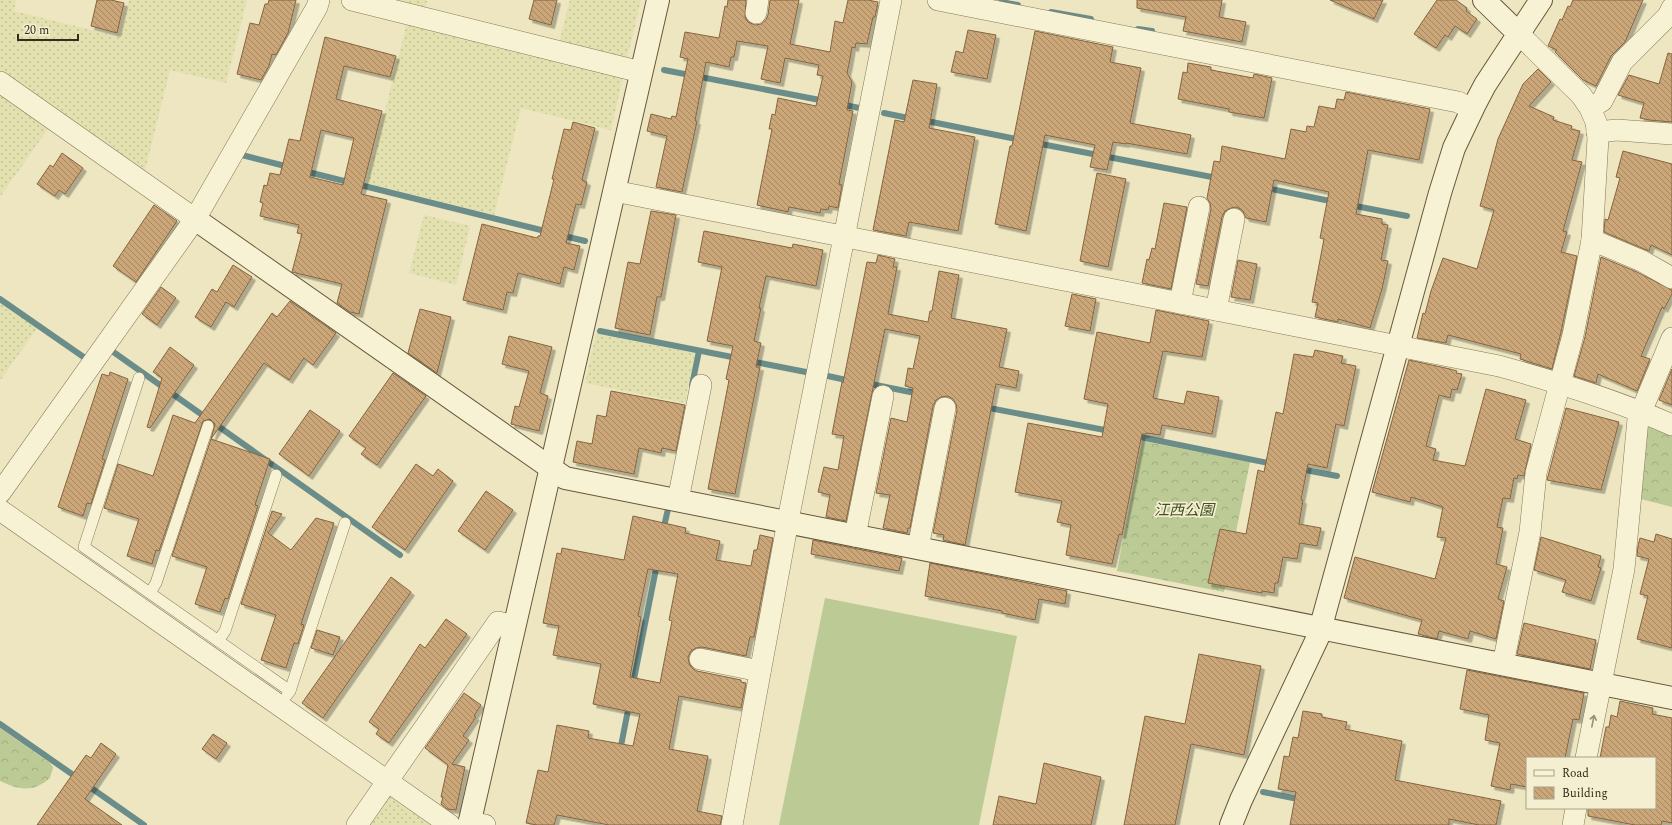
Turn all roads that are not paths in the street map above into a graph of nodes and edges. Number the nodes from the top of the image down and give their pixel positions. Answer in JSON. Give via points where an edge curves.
{"nodes":[{"id":1,"x":319,"y":0,"type":"edge"},
{"id":2,"x":352,"y":0,"type":"edge"},
{"id":3,"x":658,"y":0,"type":"edge"},
{"id":4,"x":891,"y":0,"type":"edge"},
{"id":5,"x":938,"y":0,"type":"edge"},
{"id":6,"x":1484,"y":0,"type":"edge"},
{"id":7,"x":1541,"y":0,"type":"edge"},
{"id":8,"x":1024,"y":8,"type":"edge"},
{"id":9,"x":1672,"y":8,"type":"edge"},
{"id":10,"x":1519,"y":34,"type":"junction"},
{"id":11,"x":641,"y":72,"type":"junction"},
{"id":12,"x":0,"y":82,"type":"edge"},
{"id":13,"x":1590,"y":108,"type":"junction"},
{"id":14,"x":1472,"y":109,"type":"junction"},
{"id":15,"x":1597,"y":132,"type":"junction"},
{"id":16,"x":1672,"y":134,"type":"edge"},
{"id":17,"x":614,"y":191,"type":"junction"},
{"id":18,"x":1199,"y":207,"type":"dead end"},
{"id":19,"x":195,"y":219,"type":"junction"},
{"id":20,"x":1234,"y":219,"type":"dead end"},
{"id":21,"x":844,"y":237,"type":"junction"},
{"id":22,"x":1592,"y":240,"type":"junction"},
{"id":23,"x":1672,"y":278,"type":"edge"},
{"id":24,"x":1180,"y":303,"type":"junction"},
{"id":25,"x":1216,"y":310,"type":"junction"},
{"id":26,"x":1672,"y":338,"type":"edge"},
{"id":27,"x":1398,"y":346,"type":"junction"},
{"id":28,"x":139,"y":378,"type":"dead end"},
{"id":29,"x":1560,"y":383,"type":"junction"},
{"id":30,"x":701,"y":385,"type":"dead end"},
{"id":31,"x":883,"y":396,"type":"dead end"},
{"id":32,"x":945,"y":408,"type":"dead end"},
{"id":33,"x":1641,"y":411,"type":"junction"},
{"id":34,"x":1672,"y":425,"type":"edge"},
{"id":35,"x":208,"y":426,"type":"dead end"},
{"id":36,"x":550,"y":468,"type":"junction"},
{"id":37,"x":276,"y":475,"type":"dead end"},
{"id":38,"x":0,"y":493,"type":"edge"},
{"id":39,"x":678,"y":500,"type":"junction"},
{"id":40,"x":0,"y":510,"type":"edge"},
{"id":41,"x":788,"y":522,"type":"junction"},
{"id":42,"x":345,"y":523,"type":"dead end"},
{"id":43,"x":855,"y":536,"type":"junction"},
{"id":44,"x":918,"y":548,"type":"junction"},
{"id":45,"x":150,"y":593,"type":"junction"},
{"id":46,"x":514,"y":626,"type":"junction"},
{"id":47,"x":1320,"y":628,"type":"junction"},
{"id":48,"x":218,"y":641,"type":"junction"},
{"id":49,"x":700,"y":659,"type":"dead end"},
{"id":50,"x":1503,"y":664,"type":"junction"},
{"id":51,"x":760,"y":671,"type":"junction"},
{"id":52,"x":1601,"y":684,"type":"junction"},
{"id":53,"x":285,"y":698,"type":"junction"},
{"id":54,"x":1672,"y":698,"type":"edge"},
{"id":55,"x":1586,"y":757,"type":"edge"},
{"id":56,"x":387,"y":781,"type":"junction"},
{"id":57,"x":1576,"y":809,"type":"edge"},
{"id":58,"x":468,"y":824,"type":"edge"},
{"id":59,"x":357,"y":825,"type":"edge"},
{"id":60,"x":732,"y":825,"type":"edge"},
{"id":61,"x":1231,"y":825,"type":"edge"},
{"id":62,"x":1573,"y":825,"type":"edge"}],
"edges":[{"from":1,"to":19,"type":"street"},
{"from":2,"to":11,"type":"street"},
{"from":3,"to":11,"type":"street"},
{"from":4,"to":21,"type":"street"},
{"from":5,"to":8,"type":"street"},
{"from":6,"to":10,"type":"street"},
{"from":7,"to":10,"type":"street"},
{"from":8,"to":14,"type":"street","via":[[1458,102]]},
{"from":9,"to":13,"type":"street","via":[[1668,16],[1622,62],[1602,101]]},
{"from":10,"to":13,"type":"street","via":[[1582,95]]},
{"from":10,"to":14,"type":"street"},
{"from":11,"to":17,"type":"street"},
{"from":12,"to":19,"type":"street"},
{"from":13,"to":15,"type":"street"},
{"from":14,"to":27,"type":"street","via":[[1447,170]]},
{"from":15,"to":16,"type":"street","via":[[1617,130]]},
{"from":15,"to":22,"type":"street"},
{"from":17,"to":21,"type":"street"},
{"from":17,"to":36,"type":"street"},
{"from":18,"to":24,"type":"street"},
{"from":19,"to":36,"type":"street"},
{"from":19,"to":38,"type":"street"},
{"from":20,"to":25,"type":"street"},
{"from":21,"to":24,"type":"street"},
{"from":21,"to":41,"type":"street"},
{"from":22,"to":23,"type":"street","via":[[1642,261]]},
{"from":22,"to":29,"type":"street","via":[[1573,335]]},
{"from":24,"to":25,"type":"street"},
{"from":25,"to":27,"type":"street"},
{"from":26,"to":33,"type":"street"},
{"from":27,"to":29,"type":"street","via":[[1499,366]]},
{"from":27,"to":47,"type":"street"},
{"from":28,"to":45,"type":"lane","via":[[84,547]]},
{"from":29,"to":33,"type":"street"},
{"from":29,"to":50,"type":"street","via":[[1536,473],[1530,532]]},
{"from":30,"to":39,"type":"street"},
{"from":31,"to":43,"type":"street"},
{"from":32,"to":44,"type":"street"},
{"from":33,"to":34,"type":"street"},
{"from":33,"to":52,"type":"street","via":[[1638,419],[1624,569]]},
{"from":35,"to":45,"type":"lane","via":[[156,583]]},
{"from":36,"to":39,"type":"street","via":[[565,478]]},
{"from":36,"to":46,"type":"street"},
{"from":37,"to":48,"type":"lane","via":[[225,631]]},
{"from":39,"to":41,"type":"street"},
{"from":40,"to":53,"type":"street"},
{"from":41,"to":43,"type":"street"},
{"from":41,"to":51,"type":"street"},
{"from":42,"to":53,"type":"lane"},
{"from":43,"to":44,"type":"street"},
{"from":44,"to":47,"type":"street"},
{"from":45,"to":48,"type":"lane"},
{"from":46,"to":56,"type":"street","via":[[498,622]]},
{"from":46,"to":58,"type":"street"},
{"from":47,"to":50,"type":"street"},
{"from":47,"to":61,"type":"street"},
{"from":48,"to":53,"type":"lane"},
{"from":49,"to":51,"type":"street"},
{"from":50,"to":52,"type":"street"},
{"from":51,"to":60,"type":"street"},
{"from":52,"to":54,"type":"street"},
{"from":55,"to":52,"type":"street","one_way":true},
{"from":53,"to":56,"type":"street"},
{"from":56,"to":58,"type":"street"},
{"from":56,"to":59,"type":"street"},
{"from":57,"to":62,"type":"street"}]}
